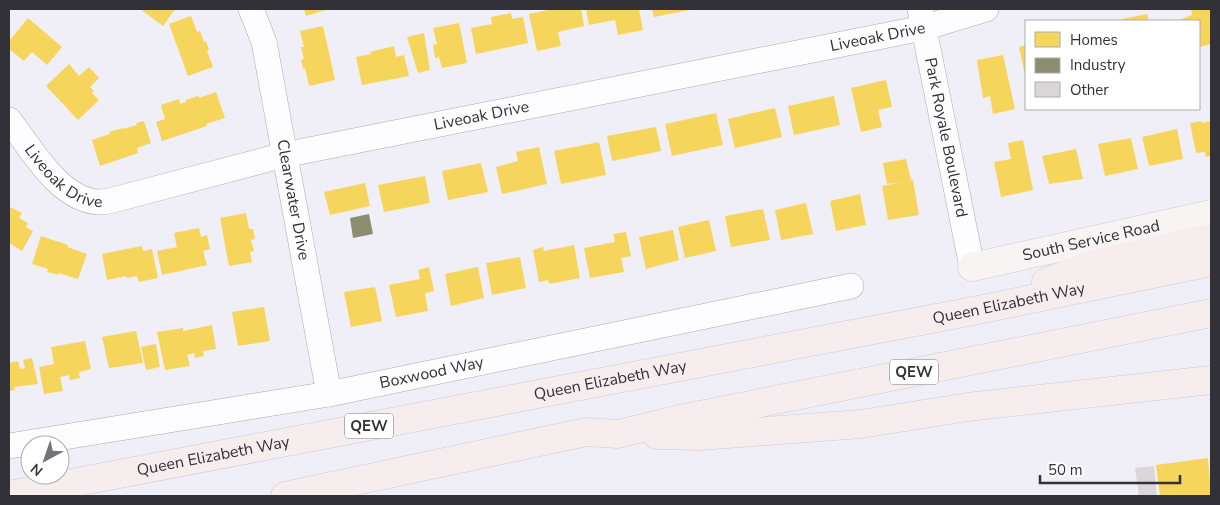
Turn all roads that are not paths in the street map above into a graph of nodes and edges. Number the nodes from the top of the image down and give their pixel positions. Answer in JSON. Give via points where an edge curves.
{"nodes":[{"id":1,"x":251,"y":9,"type":"edge"},
{"id":2,"x":986,"y":9,"type":"edge"},
{"id":3,"x":921,"y":19,"type":"edge"},
{"id":4,"x":9,"y":120,"type":"edge"},
{"id":5,"x":284,"y":155,"type":"junction"},
{"id":6,"x":1211,"y":214,"type":"edge"},
{"id":7,"x":1211,"y":238,"type":"edge"},
{"id":8,"x":1211,"y":262,"type":"edge"},
{"id":9,"x":972,"y":268,"type":"joint"},
{"id":10,"x":851,"y":286,"type":"dead end"},
{"id":11,"x":968,"y":312,"type":"junction"},
{"id":12,"x":1211,"y":313,"type":"edge"},
{"id":13,"x":1211,"y":380,"type":"edge"},
{"id":14,"x":329,"y":394,"type":"junction"},
{"id":15,"x":618,"y":434,"type":"junction"},
{"id":16,"x":9,"y":446,"type":"edge"},
{"id":17,"x":9,"y":495,"type":"edge"},
{"id":18,"x":284,"y":496,"type":"edge"}],
"edges":[{"from":1,"to":5,"type":"street","name":"Clearwater Drive","via":[[264,42]]},
{"from":2,"to":3,"type":"street","name":"Liveoak Drive"},
{"from":3,"to":5,"type":"street","name":"Liveoak Drive"},
{"from":3,"to":9,"type":"street","name":"Park Royale Boulevard"},
{"from":4,"to":5,"type":"street","name":"Liveoak Drive","via":[[57,181],[72,193],[98,202]]},
{"from":5,"to":14,"type":"street","name":"Clearwater Drive"},
{"from":6,"to":9,"type":"main road","name":"South Service Road"},
{"from":7,"to":11,"type":"highway","via":[[1094,264]]},
{"from":8,"to":11,"type":"highway","name":"Queen Elizabeth Way","number":"QEW"},
{"from":10,"to":14,"type":"street","name":"Boxwood Way"},
{"from":11,"to":17,"type":"highway","name":"Queen Elizabeth Way","number":"QEW"},
{"from":12,"to":15,"type":"highway","number":"QEW"},
{"from":13,"to":15,"type":"highway","via":[[968,407],[861,424],[700,436]]},
{"from":14,"to":16,"type":"street","name":"Boxwood Way"},
{"from":15,"to":18,"type":"highway","number":"QEW","via":[[586,432]]}]}
